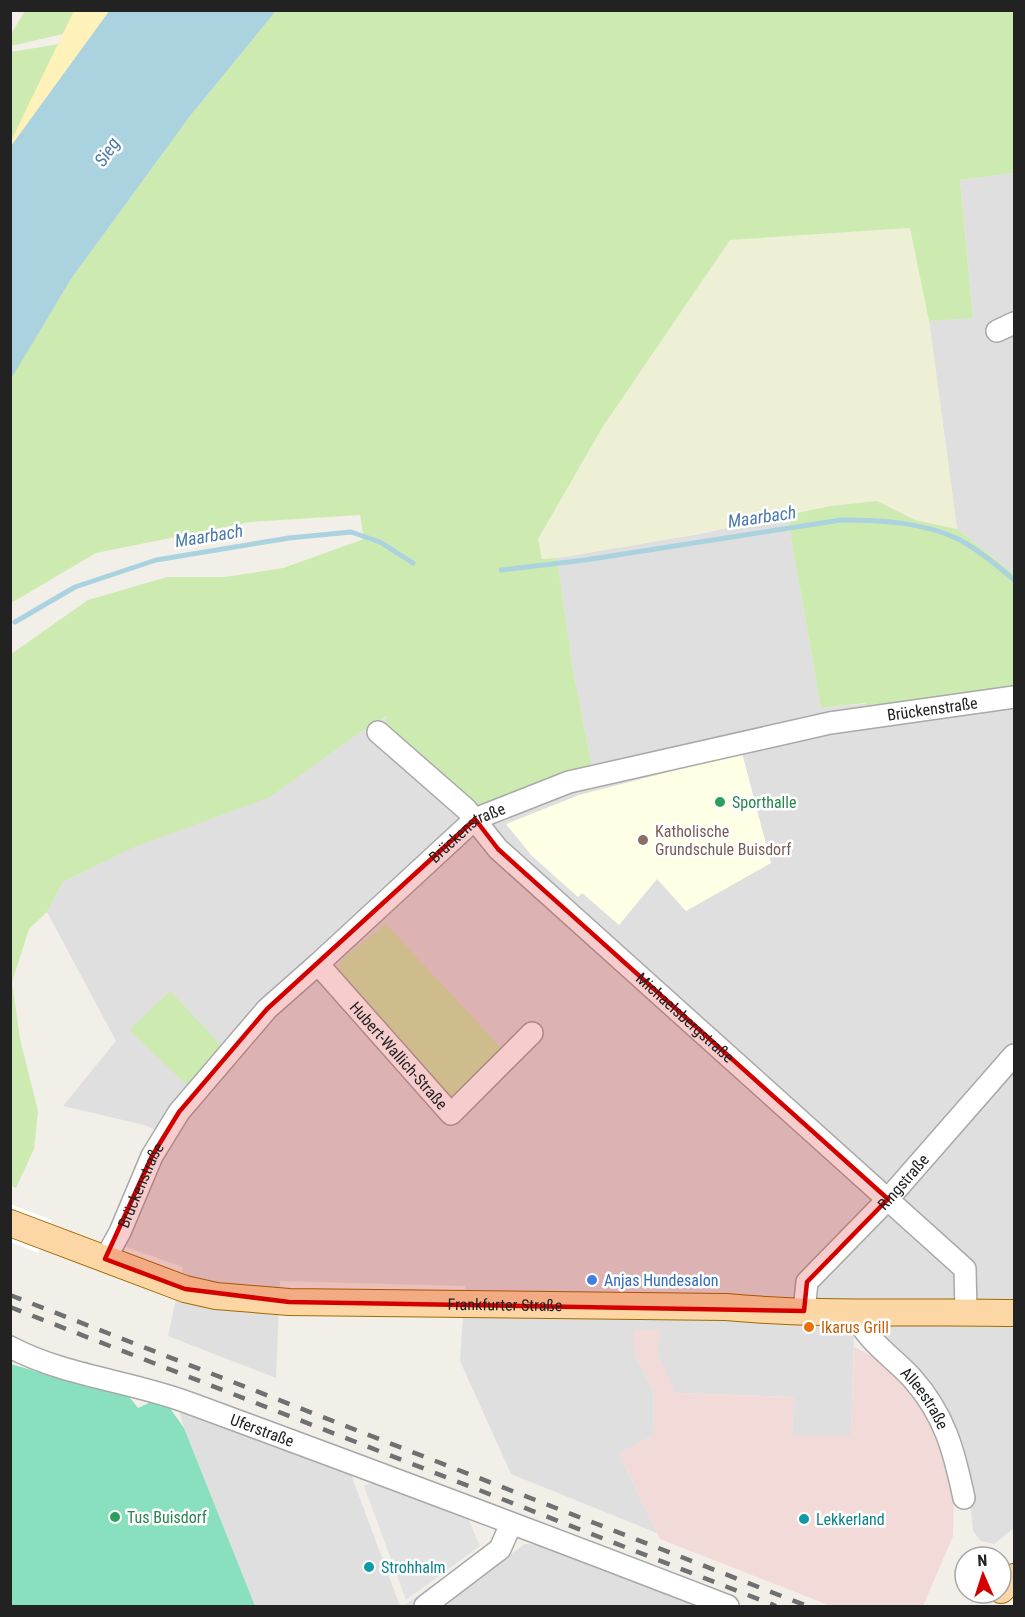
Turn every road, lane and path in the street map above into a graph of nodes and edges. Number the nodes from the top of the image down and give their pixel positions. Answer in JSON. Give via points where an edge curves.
{"nodes":[{"id":1,"x":1014,"y":697,"type":"edge"},
{"id":2,"x":378,"y":732,"type":"dead end"},
{"id":3,"x":475,"y":819,"type":"junction"},
{"id":4,"x":318,"y":964,"type":"junction"},
{"id":5,"x":532,"y":1033,"type":"dead end"},
{"id":6,"x":1014,"y":1056,"type":"edge"},
{"id":7,"x":888,"y":1199,"type":"junction"},
{"id":8,"x":10,"y":1223,"type":"edge"},
{"id":9,"x":105,"y":1259,"type":"junction"},
{"id":10,"x":804,"y":1311,"type":"junction"},
{"id":11,"x":966,"y":1312,"type":"junction"},
{"id":12,"x":855,"y":1313,"type":"junction"},
{"id":13,"x":1014,"y":1313,"type":"edge"},
{"id":14,"x":10,"y":1347,"type":"edge"},
{"id":15,"x":964,"y":1498,"type":"dead end"},
{"id":16,"x":511,"y":1524,"type":"junction"},
{"id":17,"x":425,"y":1606,"type":"edge"},
{"id":18,"x":728,"y":1606,"type":"edge"}],
"edges":[{"from":1,"to":3,"type":"street","name":"Brückenstraße","via":[[818,726],[569,782]]},
{"from":2,"to":3,"type":"street","name":"Michaelsbergstraße"},
{"from":3,"to":4,"type":"street","name":"Brückenstraße"},
{"from":3,"to":7,"type":"street","name":"Michaelsbergstraße","via":[[498,849]]},
{"from":4,"to":5,"type":"street","name":"Hubert-Wallich-Straße","via":[[452,1114]]},
{"from":4,"to":9,"type":"street","name":"Brückenstraße","via":[[267,1009],[178,1112],[152,1156]]},
{"from":6,"to":7,"type":"street","name":"Ringstraße"},
{"from":7,"to":10,"type":"street","name":"Ringstraße","via":[[807,1282]]},
{"from":7,"to":11,"type":"street","name":"Michaelsbergstraße","via":[[965,1269]]},
{"from":8,"to":9,"type":"main road","name":"Frankfurter Straße"},
{"from":9,"to":10,"type":"main road","name":"Frankfurter Straße","via":[[185,1289],[216,1296],[289,1302]]},
{"from":10,"to":12,"type":"main road","name":"Frankfurter Straße"},
{"from":11,"to":12,"type":"main road","name":"Frankfurter Straße"},
{"from":11,"to":13,"type":"main road","name":"Frankfurter Straße"},
{"from":12,"to":15,"type":"street","name":"Alleestraße","via":[[860,1325],[931,1401],[955,1454]]},
{"from":14,"to":16,"type":"street","name":"Uferstraße","via":[[48,1365],[177,1398]]},
{"from":16,"to":17,"type":"street","via":[[500,1549]]},
{"from":16,"to":18,"type":"street","name":"Uferstraße"}]}
